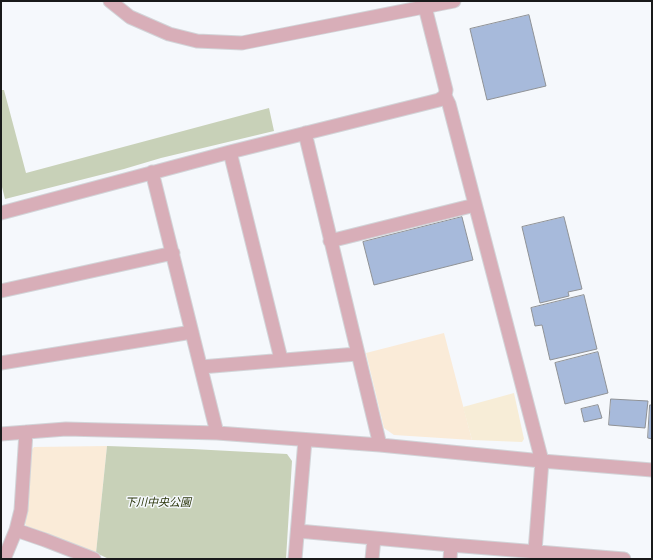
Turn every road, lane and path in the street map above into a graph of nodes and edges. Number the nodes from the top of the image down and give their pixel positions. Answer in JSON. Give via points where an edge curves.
{"nodes":[{"id":1,"x":110,"y":1,"type":"edge"},
{"id":2,"x":454,"y":1,"type":"edge"},
{"id":3,"x":425,"y":7,"type":"junction"},
{"id":4,"x":445,"y":96,"type":"junction"},
{"id":5,"x":304,"y":133,"type":"junction"},
{"id":6,"x":230,"y":152,"type":"junction"},
{"id":7,"x":152,"y":172,"type":"junction"},
{"id":8,"x":475,"y":205,"type":"junction"},
{"id":9,"x":1,"y":213,"type":"edge"},
{"id":10,"x":330,"y":241,"type":"junction"},
{"id":11,"x":173,"y":253,"type":"junction"},
{"id":12,"x":1,"y":291,"type":"edge"},
{"id":13,"x":192,"y":332,"type":"junction"},
{"id":14,"x":357,"y":354,"type":"junction"},
{"id":15,"x":281,"y":359,"type":"junction"},
{"id":16,"x":1,"y":363,"type":"edge"},
{"id":17,"x":201,"y":367,"type":"junction"},
{"id":18,"x":26,"y":432,"type":"junction"},
{"id":19,"x":217,"y":433,"type":"junction"},
{"id":20,"x":1,"y":434,"type":"edge"},
{"id":21,"x":305,"y":440,"type":"junction"},
{"id":22,"x":380,"y":445,"type":"junction"},
{"id":23,"x":542,"y":461,"type":"junction"},
{"id":24,"x":652,"y":470,"type":"edge"},
{"id":25,"x":16,"y":530,"type":"junction"},
{"id":26,"x":298,"y":531,"type":"junction"},
{"id":27,"x":374,"y":538,"type":"junction"},
{"id":28,"x":450,"y":546,"type":"junction"},
{"id":29,"x":535,"y":551,"type":"junction"},
{"id":30,"x":4,"y":559,"type":"edge"},
{"id":31,"x":94,"y":559,"type":"edge"},
{"id":32,"x":295,"y":559,"type":"edge"},
{"id":33,"x":372,"y":559,"type":"edge"},
{"id":34,"x":450,"y":559,"type":"edge"},
{"id":35,"x":624,"y":559,"type":"edge"}],
"edges":[{"from":1,"to":3,"type":"street","via":[[130,17],[169,34],[197,40],[242,43]]},
{"from":2,"to":3,"type":"street"},
{"from":3,"to":4,"type":"street","via":[[446,90]]},
{"from":4,"to":5,"type":"street","via":[[439,100]]},
{"from":4,"to":8,"type":"street"},
{"from":5,"to":6,"type":"street"},
{"from":5,"to":10,"type":"street"},
{"from":6,"to":7,"type":"street"},
{"from":6,"to":15,"type":"street"},
{"from":7,"to":9,"type":"street"},
{"from":7,"to":11,"type":"street"},
{"from":8,"to":10,"type":"street"},
{"from":8,"to":23,"type":"street"},
{"from":10,"to":14,"type":"street"},
{"from":11,"to":12,"type":"street"},
{"from":11,"to":13,"type":"street"},
{"from":13,"to":16,"type":"street"},
{"from":13,"to":17,"type":"street"},
{"from":14,"to":15,"type":"street"},
{"from":14,"to":22,"type":"street"},
{"from":15,"to":17,"type":"street"},
{"from":17,"to":19,"type":"street"},
{"from":18,"to":19,"type":"street","via":[[66,429]]},
{"from":18,"to":20,"type":"street"},
{"from":18,"to":25,"type":"street","via":[[21,510]]},
{"from":19,"to":21,"type":"street"},
{"from":21,"to":22,"type":"street"},
{"from":21,"to":26,"type":"street"},
{"from":22,"to":23,"type":"street"},
{"from":23,"to":24,"type":"street"},
{"from":23,"to":29,"type":"street"},
{"from":25,"to":30,"type":"street"},
{"from":25,"to":31,"type":"street"},
{"from":26,"to":27,"type":"street"},
{"from":26,"to":32,"type":"street"},
{"from":27,"to":28,"type":"street"},
{"from":27,"to":33,"type":"street"},
{"from":28,"to":29,"type":"street"},
{"from":28,"to":34,"type":"street"},
{"from":29,"to":35,"type":"street"}]}
